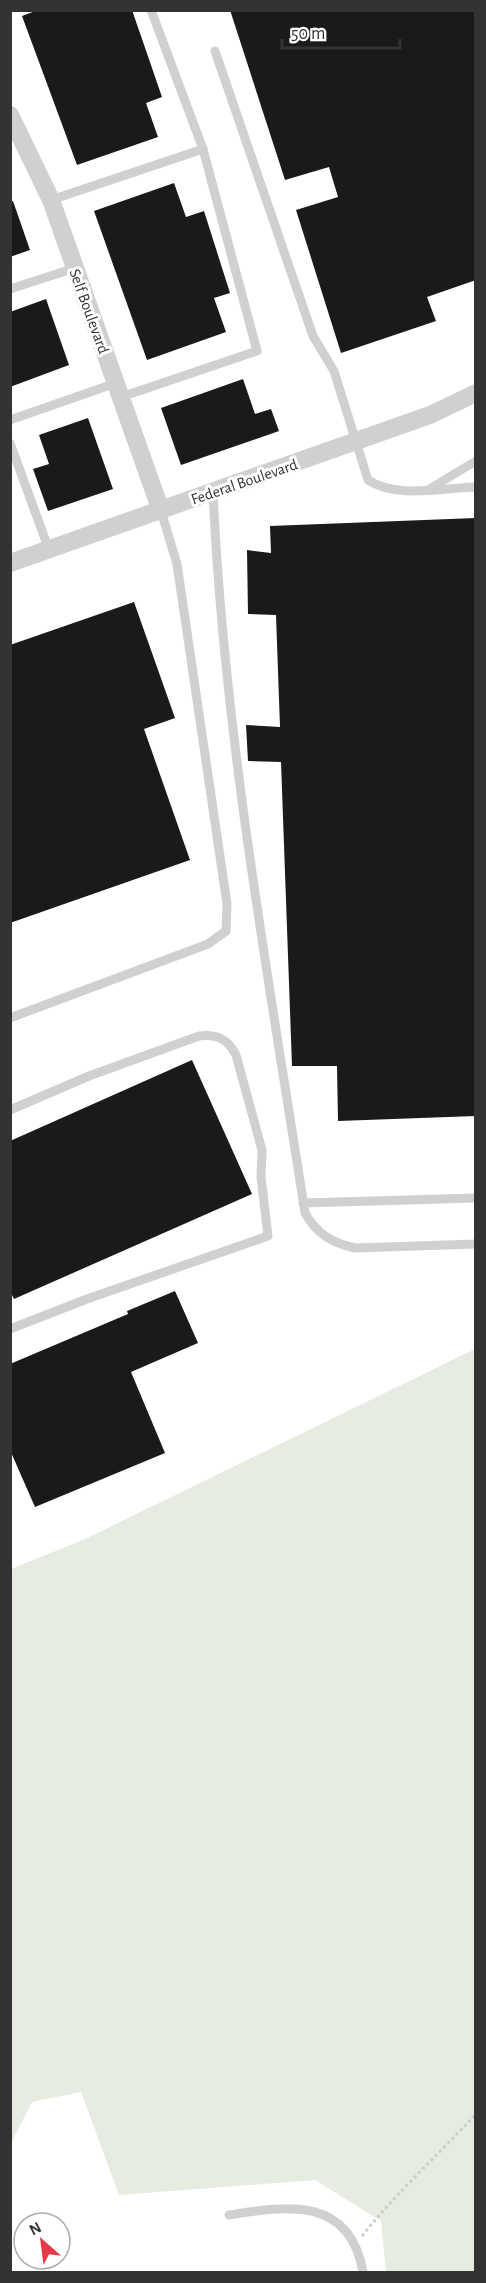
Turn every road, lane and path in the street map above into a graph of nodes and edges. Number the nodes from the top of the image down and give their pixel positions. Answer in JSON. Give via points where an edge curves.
{"nodes":[{"id":1,"x":151,"y":10,"type":"edge"},
{"id":2,"x":215,"y":51,"type":"dead end"},
{"id":3,"x":10,"y":115,"type":"edge"},
{"id":4,"x":203,"y":149,"type":"junction"},
{"id":5,"x":51,"y":200,"type":"junction"},
{"id":6,"x":75,"y":268,"type":"junction"},
{"id":7,"x":10,"y":289,"type":"edge"},
{"id":8,"x":118,"y":390,"type":"junction"},
{"id":9,"x":476,"y":393,"type":"edge"},
{"id":10,"x":10,"y":420,"type":"edge"},
{"id":11,"x":355,"y":442,"type":"junction"},
{"id":12,"x":10,"y":443,"type":"edge"},
{"id":13,"x":476,"y":461,"type":"edge"},
{"id":14,"x":476,"y":487,"type":"edge"},
{"id":15,"x":429,"y":489,"type":"junction"},
{"id":16,"x":213,"y":492,"type":"junction"},
{"id":17,"x":161,"y":511,"type":"junction"},
{"id":18,"x":49,"y":550,"type":"junction"},
{"id":19,"x":10,"y":563,"type":"edge"},
{"id":20,"x":10,"y":1018,"type":"edge"},
{"id":21,"x":10,"y":1110,"type":"edge"},
{"id":22,"x":476,"y":1198,"type":"edge"},
{"id":23,"x":303,"y":1203,"type":"junction"},
{"id":24,"x":476,"y":1244,"type":"edge"},
{"id":25,"x":10,"y":1329,"type":"edge"},
{"id":26,"x":476,"y":2114,"type":"edge"},
{"id":27,"x":229,"y":2215,"type":"dead end"},
{"id":28,"x":356,"y":2244,"type":"junction"},
{"id":29,"x":363,"y":2272,"type":"edge"}],
"edges":[{"from":1,"to":4,"type":"lane"},
{"from":2,"to":11,"type":"lane","via":[[313,336],[334,371]]},
{"from":3,"to":5,"type":"street","name":"Self Boulevard"},
{"from":4,"to":5,"type":"lane"},
{"from":4,"to":8,"type":"lane","via":[[257,351]]},
{"from":5,"to":6,"type":"street","name":"Self Boulevard"},
{"from":6,"to":7,"type":"lane"},
{"from":6,"to":8,"type":"street","name":"Self Boulevard"},
{"from":8,"to":10,"type":"lane"},
{"from":8,"to":17,"type":"street","name":"Self Boulevard"},
{"from":9,"to":11,"type":"street","name":"Federal Boulevard","via":[[430,415]]},
{"from":11,"to":15,"type":"lane","via":[[368,480],[377,486]]},
{"from":11,"to":16,"type":"street","name":"Federal Boulevard"},
{"from":12,"to":18,"type":"lane"},
{"from":13,"to":15,"type":"lane"},
{"from":14,"to":15,"type":"lane"},
{"from":16,"to":17,"type":"street","name":"Federal Boulevard"},
{"from":16,"to":23,"type":"lane","via":[[223,654]]},
{"from":17,"to":18,"type":"street","name":"Federal Boulevard"},
{"from":17,"to":20,"type":"lane","via":[[177,564],[227,904],[226,932],[208,944]]},
{"from":18,"to":19,"type":"street","name":"Federal Boulevard"},
{"from":21,"to":25,"type":"lane","via":[[199,1036],[224,1039],[236,1055],[262,1150],[268,1236]]},
{"from":22,"to":23,"type":"lane"},
{"from":23,"to":24,"type":"lane","via":[[312,1226],[339,1245],[355,1248]]},
{"from":26,"to":28,"type":"path","via":[[390,2200]]},
{"from":27,"to":28,"type":"lane","via":[[275,2208],[305,2210],[330,2217],[348,2231]]},
{"from":28,"to":29,"type":"lane"}]}
